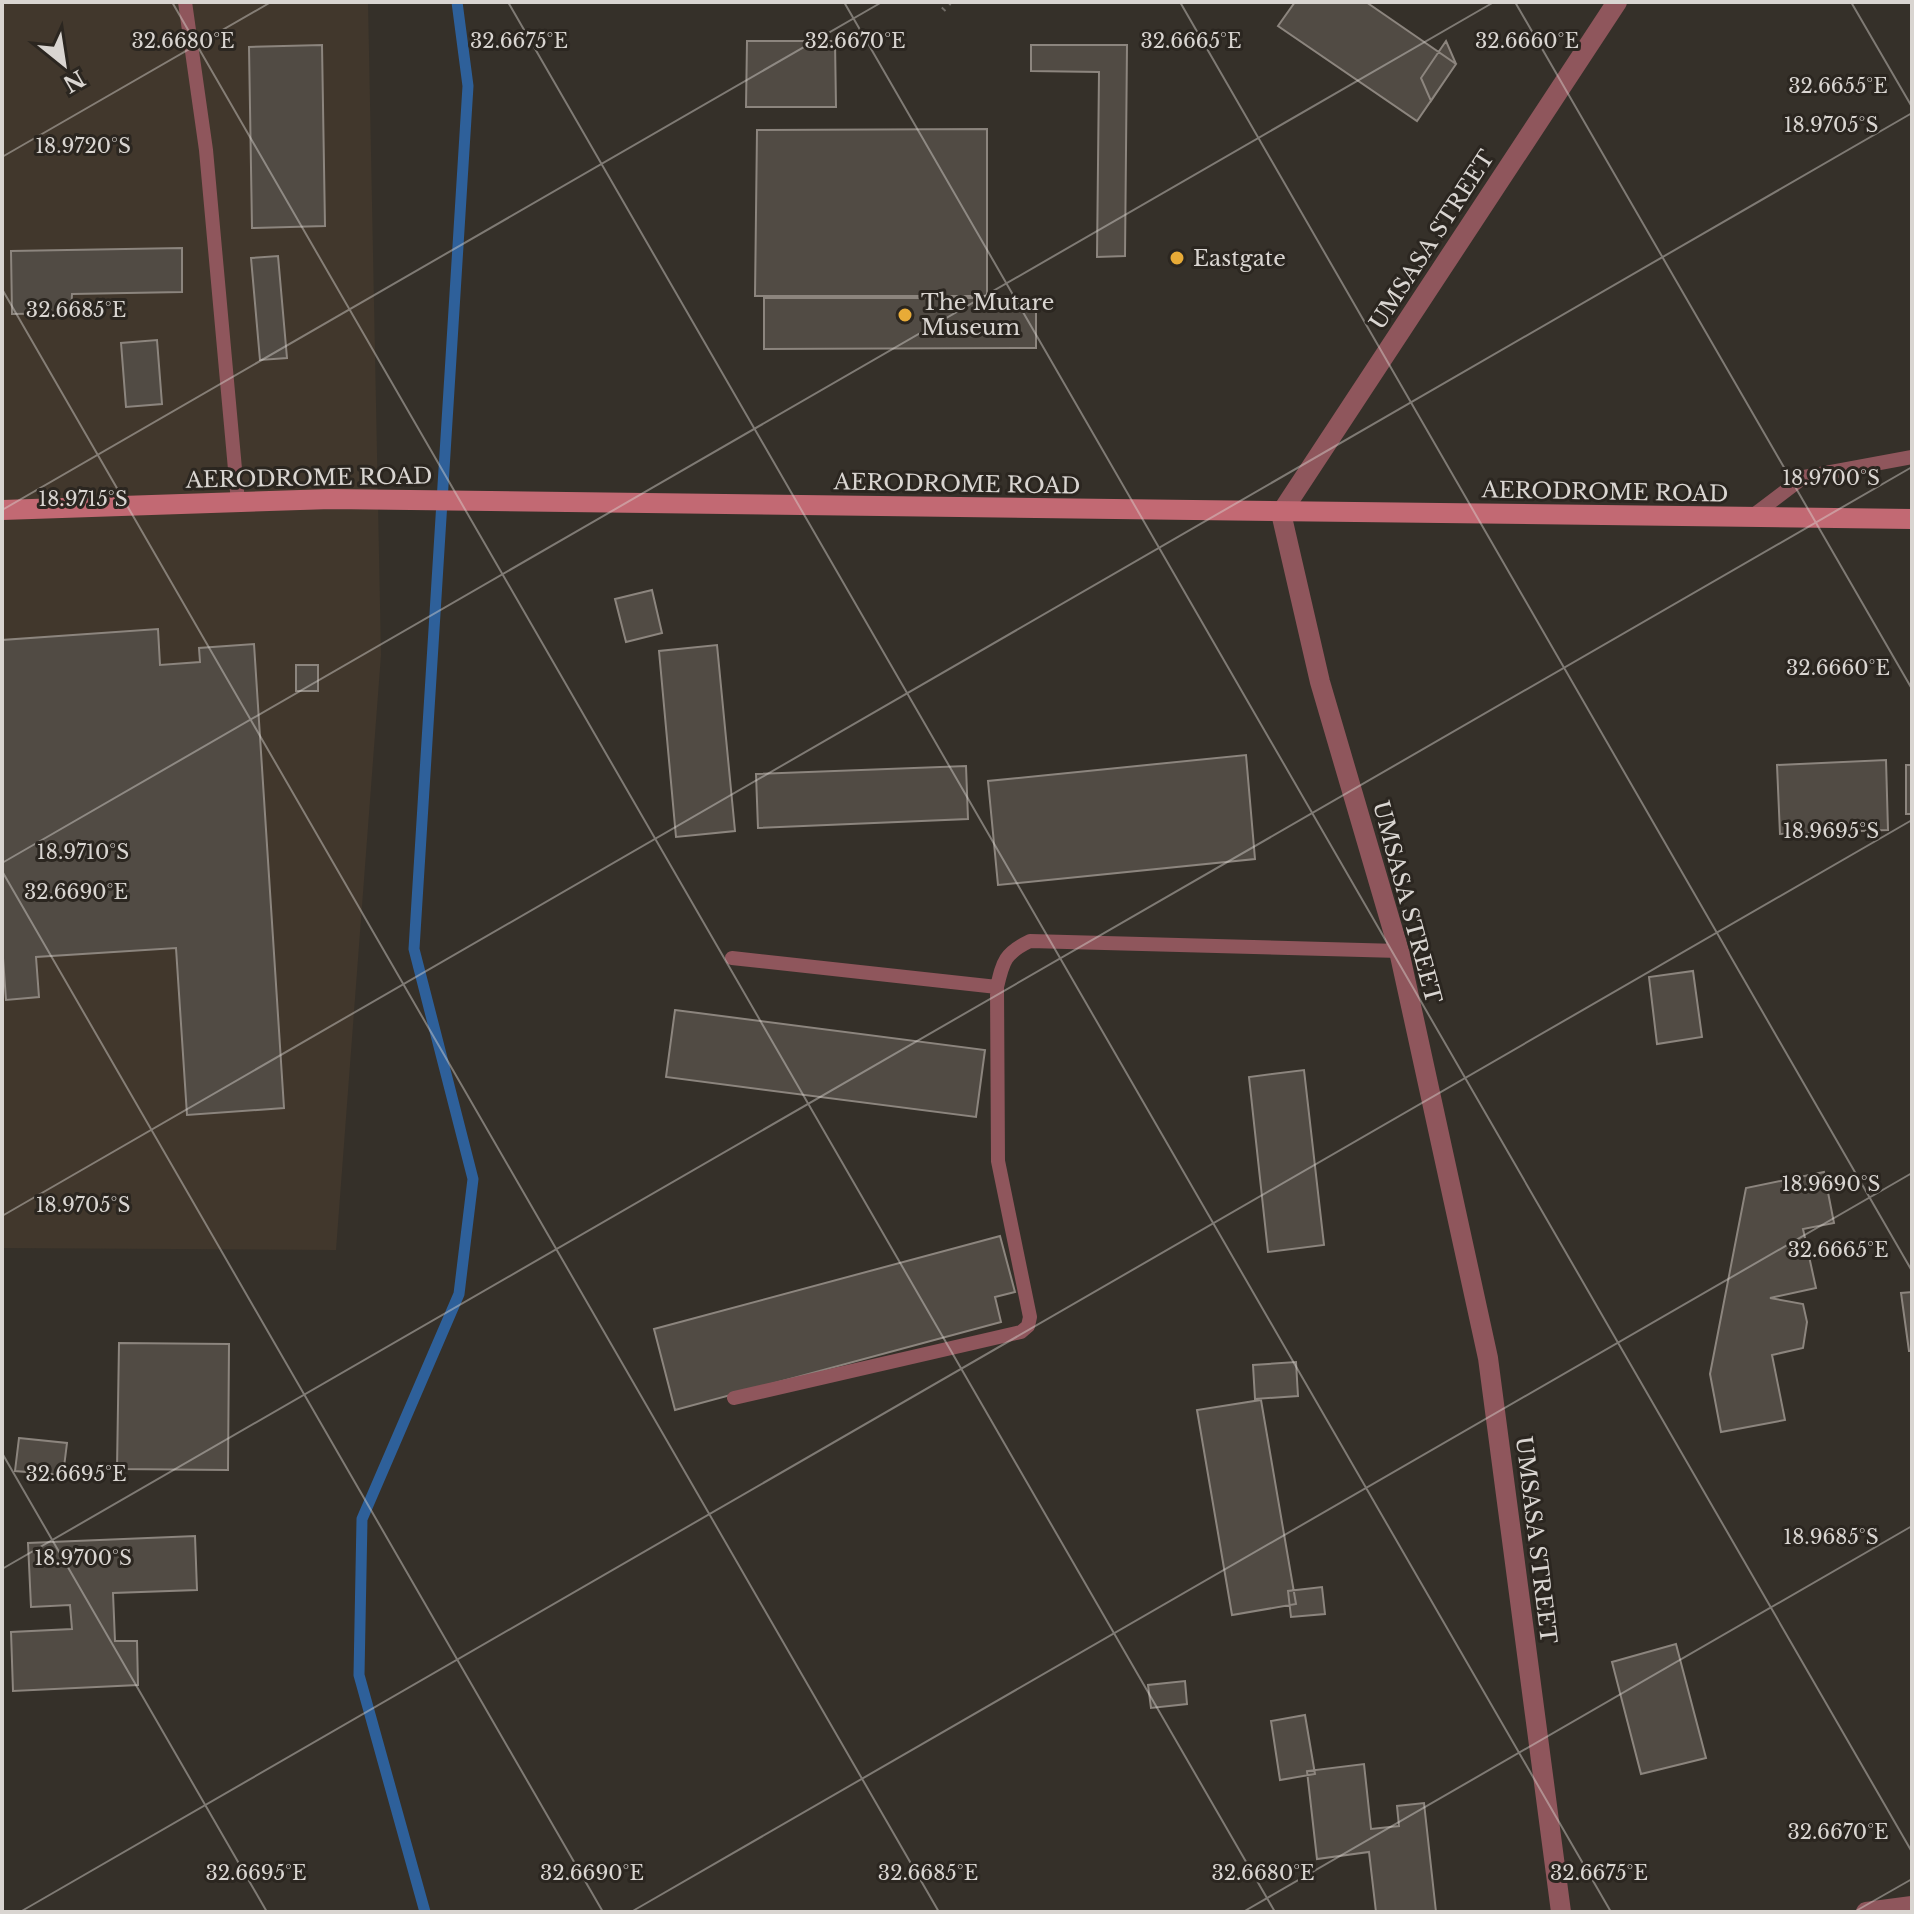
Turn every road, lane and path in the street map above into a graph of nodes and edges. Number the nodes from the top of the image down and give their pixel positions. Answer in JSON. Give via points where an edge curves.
{"nodes":[{"id":1,"x":185,"y":2,"type":"edge"},
{"id":2,"x":950,"y":2,"type":"edge"},
{"id":3,"x":1617,"y":2,"type":"edge"},
{"id":4,"x":943,"y":10,"type":"dead end"},
{"id":5,"x":1912,"y":457,"type":"edge"},
{"id":6,"x":238,"y":502,"type":"junction"},
{"id":7,"x":2,"y":510,"type":"edge"},
{"id":8,"x":1281,"y":513,"type":"junction"},
{"id":9,"x":1750,"y":517,"type":"junction"},
{"id":10,"x":1912,"y":519,"type":"edge"},
{"id":11,"x":1399,"y":951,"type":"junction"},
{"id":12,"x":732,"y":958,"type":"dead end"},
{"id":13,"x":997,"y":987,"type":"junction"},
{"id":14,"x":734,"y":1398,"type":"dead end"},
{"id":15,"x":1912,"y":1906,"type":"edge"},
{"id":16,"x":1561,"y":1912,"type":"edge"},
{"id":17,"x":1866,"y":1912,"type":"edge"}],
"edges":[{"from":1,"to":6,"type":"lane","via":[[206,150]]},
{"from":2,"to":4,"type":"path"},
{"from":3,"to":8,"type":"street","name":"UMSASA STREET"},
{"from":5,"to":9,"type":"lane","via":[[1804,477]]},
{"from":6,"to":7,"type":"street","name":"AERODROME ROAD"},
{"from":6,"to":8,"type":"street","name":"AERODROME ROAD"},
{"from":8,"to":9,"type":"street","name":"AERODROME ROAD"},
{"from":8,"to":11,"type":"street","name":"UMSASA STREET","via":[[1320,682]]},
{"from":9,"to":10,"type":"street","name":"AERODROME ROAD"},
{"from":11,"to":13,"type":"lane","via":[[1030,941],[1012,950]]},
{"from":11,"to":16,"type":"street","name":"UMSASA STREET","via":[[1488,1358]]},
{"from":12,"to":13,"type":"lane"},
{"from":13,"to":14,"type":"lane","via":[[998,1161],[1028,1326],[1021,1332]]},
{"from":15,"to":17,"type":"street"}]}
